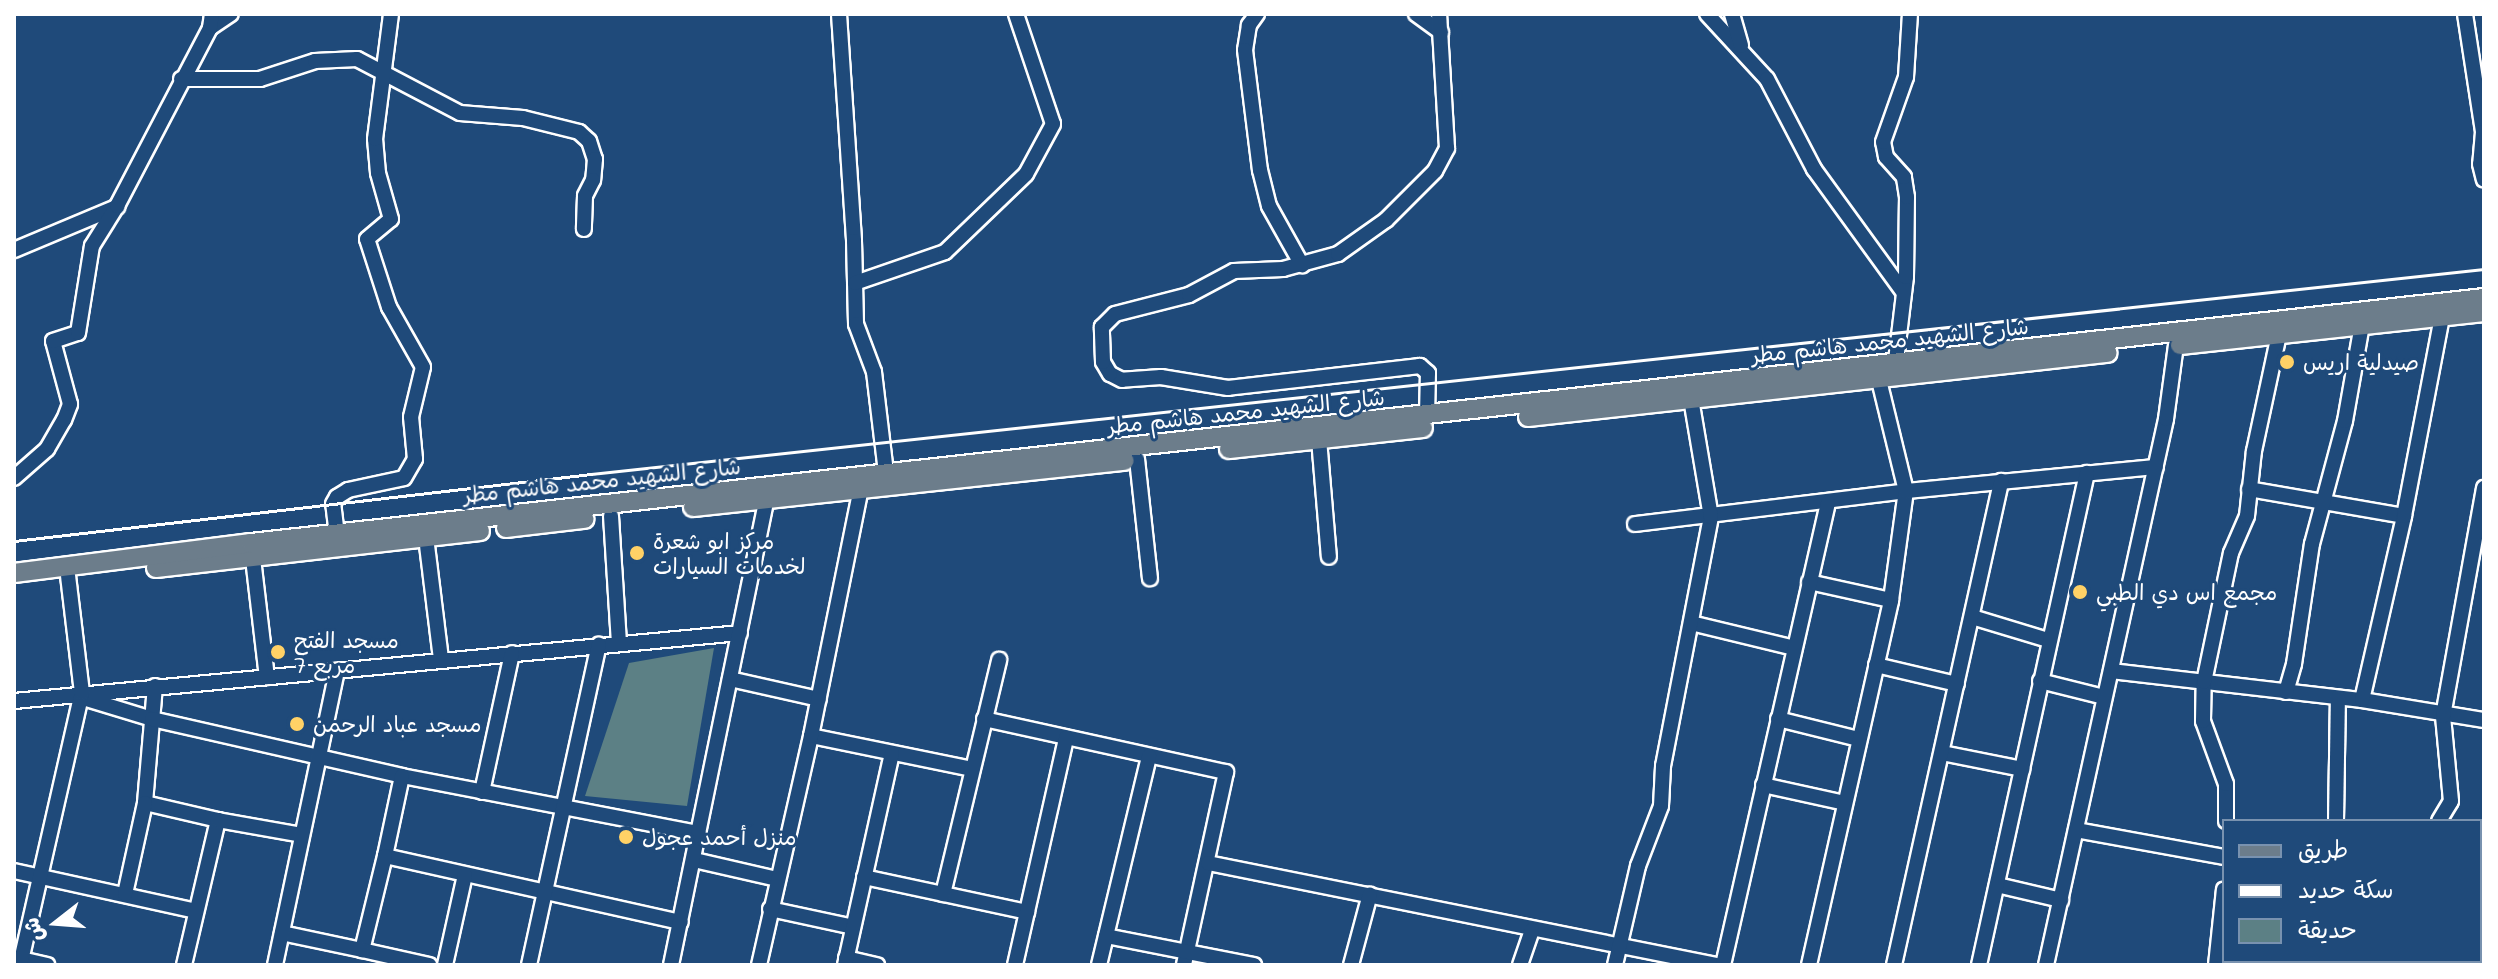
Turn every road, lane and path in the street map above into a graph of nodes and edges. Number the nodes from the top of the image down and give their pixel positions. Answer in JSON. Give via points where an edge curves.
{"nodes":[{"id":1,"x":231,"y":14,"type":"edge"},
{"id":2,"x":391,"y":14,"type":"edge"},
{"id":3,"x":839,"y":14,"type":"edge"},
{"id":4,"x":1016,"y":14,"type":"edge"},
{"id":5,"x":1257,"y":14,"type":"edge"},
{"id":6,"x":1416,"y":14,"type":"edge"},
{"id":7,"x":1439,"y":14,"type":"edge"},
{"id":8,"x":1707,"y":14,"type":"edge"},
{"id":9,"x":1732,"y":14,"type":"edge"},
{"id":10,"x":1910,"y":14,"type":"edge"},
{"id":11,"x":2465,"y":14,"type":"edge"},
{"id":12,"x":211,"y":21,"type":"edge"},
{"id":13,"x":1441,"y":32,"type":"junction"},
{"id":14,"x":1743,"y":50,"type":"junction"},
{"id":15,"x":383,"y":74,"type":"junction"},
{"id":16,"x":181,"y":79,"type":"junction"},
{"id":17,"x":2484,"y":180,"type":"edge"},
{"id":18,"x":117,"y":206,"type":"junction"},
{"id":19,"x":584,"y":229,"type":"dead end"},
{"id":20,"x":14,"y":250,"type":"edge"},
{"id":21,"x":1302,"y":265,"type":"junction"},
{"id":22,"x":855,"y":283,"type":"junction"},
{"id":23,"x":1904,"y":293,"type":"junction"},
{"id":24,"x":2484,"y":298,"type":"edge"},
{"id":25,"x":2484,"y":312,"type":"edge"},
{"id":26,"x":2442,"y":317,"type":"junction"},
{"id":27,"x":2362,"y":325,"type":"junction"},
{"id":28,"x":2279,"y":334,"type":"junction"},
{"id":29,"x":2176,"y":345,"type":"junction"},
{"id":30,"x":1890,"y":374,"type":"junction"},
{"id":31,"x":1691,"y":399,"type":"junction"},
{"id":32,"x":1427,"y":416,"type":"junction"},
{"id":33,"x":1319,"y":439,"type":"junction"},
{"id":34,"x":1137,"y":459,"type":"junction"},
{"id":35,"x":2156,"y":467,"type":"junction"},
{"id":36,"x":886,"y":473,"type":"junction"},
{"id":37,"x":2087,"y":473,"type":"junction"},
{"id":38,"x":14,"y":478,"type":"edge"},
{"id":39,"x":2001,"y":481,"type":"junction"},
{"id":40,"x":2484,"y":488,"type":"edge"},
{"id":41,"x":861,"y":489,"type":"junction"},
{"id":42,"x":2249,"y":489,"type":"junction"},
{"id":43,"x":1906,"y":491,"type":"junction"},
{"id":44,"x":2322,"y":500,"type":"junction"},
{"id":45,"x":766,"y":501,"type":"junction"},
{"id":46,"x":1828,"y":503,"type":"junction"},
{"id":47,"x":611,"y":516,"type":"junction"},
{"id":48,"x":2404,"y":516,"type":"junction"},
{"id":49,"x":1711,"y":517,"type":"junction"},
{"id":50,"x":1635,"y":524,"type":"dead end"},
{"id":51,"x":337,"y":535,"type":"junction"},
{"id":52,"x":426,"y":537,"type":"junction"},
{"id":53,"x":252,"y":550,"type":"junction"},
{"id":54,"x":1329,"y":557,"type":"dead end"},
{"id":55,"x":14,"y":573,"type":"edge"},
{"id":56,"x":68,"y":576,"type":"junction"},
{"id":57,"x":1150,"y":578,"type":"dead end"},
{"id":58,"x":14,"y":582,"type":"edge"},
{"id":59,"x":1809,"y":582,"type":"junction"},
{"id":60,"x":1891,"y":600,"type":"junction"},
{"id":61,"x":1972,"y":617,"type":"junction"},
{"id":62,"x":1691,"y":623,"type":"junction"},
{"id":63,"x":740,"y":633,"type":"junction"},
{"id":64,"x":2048,"y":640,"type":"junction"},
{"id":65,"x":619,"y":643,"type":"junction"},
{"id":66,"x":599,"y":645,"type":"junction"},
{"id":67,"x":1794,"y":648,"type":"junction"},
{"id":68,"x":512,"y":653,"type":"junction"},
{"id":69,"x":441,"y":660,"type":"junction"},
{"id":70,"x":999,"y":660,"type":"dead end"},
{"id":71,"x":1876,"y":665,"type":"junction"},
{"id":72,"x":337,"y":670,"type":"junction"},
{"id":73,"x":2111,"y":671,"type":"junction"},
{"id":74,"x":267,"y":677,"type":"junction"},
{"id":75,"x":730,"y":679,"type":"junction"},
{"id":76,"x":2040,"y":681,"type":"junction"},
{"id":77,"x":2204,"y":682,"type":"junction"},
{"id":78,"x":1957,"y":684,"type":"junction"},
{"id":79,"x":155,"y":686,"type":"junction"},
{"id":80,"x":2286,"y":692,"type":"junction"},
{"id":81,"x":81,"y":695,"type":"junction"},
{"id":82,"x":2104,"y":697,"type":"junction"},
{"id":83,"x":2338,"y":698,"type":"junction"},
{"id":84,"x":819,"y":699,"type":"junction"},
{"id":85,"x":2362,"y":700,"type":"junction"},
{"id":86,"x":14,"y":701,"type":"edge"},
{"id":87,"x":2443,"y":716,"type":"junction"},
{"id":88,"x":152,"y":719,"type":"junction"},
{"id":89,"x":984,"y":719,"type":"junction"},
{"id":90,"x":1778,"y":719,"type":"junction"},
{"id":91,"x":2484,"y":720,"type":"edge"},
{"id":92,"x":811,"y":736,"type":"junction"},
{"id":93,"x":1066,"y":738,"type":"junction"},
{"id":94,"x":1859,"y":739,"type":"junction"},
{"id":95,"x":892,"y":753,"type":"junction"},
{"id":96,"x":1942,"y":753,"type":"junction"},
{"id":97,"x":320,"y":756,"type":"junction"},
{"id":98,"x":1149,"y":756,"type":"junction"},
{"id":99,"x":972,"y":769,"type":"junction"},
{"id":100,"x":2022,"y":769,"type":"junction"},
{"id":101,"x":402,"y":776,"type":"junction"},
{"id":102,"x":1763,"y":785,"type":"junction"},
{"id":103,"x":482,"y":792,"type":"junction"},
{"id":104,"x":145,"y":803,"type":"junction"},
{"id":105,"x":1845,"y":803,"type":"junction"},
{"id":106,"x":564,"y":809,"type":"junction"},
{"id":107,"x":2226,"y":819,"type":"edge"},
{"id":108,"x":2336,"y":819,"type":"edge"},
{"id":109,"x":2440,"y":819,"type":"edge"},
{"id":110,"x":218,"y":820,"type":"junction"},
{"id":111,"x":2076,"y":830,"type":"junction"},
{"id":112,"x":699,"y":833,"type":"junction"},
{"id":113,"x":302,"y":835,"type":"junction"},
{"id":114,"x":385,"y":856,"type":"junction"},
{"id":115,"x":2222,"y":857,"type":"edge"},
{"id":116,"x":694,"y":860,"type":"junction"},
{"id":117,"x":1208,"y":863,"type":"junction"},
{"id":118,"x":14,"y":871,"type":"edge"},
{"id":119,"x":465,"y":875,"type":"junction"},
{"id":120,"x":39,"y":877,"type":"junction"},
{"id":121,"x":864,"y":877,"type":"junction"},
{"id":122,"x":777,"y":879,"type":"junction"},
{"id":123,"x":1997,"y":885,"type":"junction"},
{"id":124,"x":545,"y":892,"type":"junction"},
{"id":125,"x":125,"y":894,"type":"junction"},
{"id":126,"x":943,"y":894,"type":"junction"},
{"id":127,"x":1370,"y":894,"type":"junction"},
{"id":128,"x":2061,"y":900,"type":"junction"},
{"id":129,"x":2222,"y":908,"type":"edge"},
{"id":130,"x":770,"y":909,"type":"junction"},
{"id":131,"x":196,"y":911,"type":"junction"},
{"id":132,"x":1027,"y":912,"type":"junction"},
{"id":133,"x":681,"y":922,"type":"junction"},
{"id":134,"x":853,"y":927,"type":"junction"},
{"id":135,"x":1532,"y":930,"type":"junction"},
{"id":136,"x":282,"y":933,"type":"junction"},
{"id":137,"x":1106,"y":936,"type":"junction"},
{"id":138,"x":1619,"y":948,"type":"junction"},
{"id":139,"x":362,"y":950,"type":"junction"},
{"id":140,"x":1186,"y":959,"type":"edge"},
{"id":141,"x":21,"y":962,"type":"edge"},
{"id":142,"x":846,"y":962,"type":"edge"},
{"id":143,"x":47,"y":965,"type":"edge"},
{"id":144,"x":184,"y":965,"type":"edge"},
{"id":145,"x":275,"y":965,"type":"edge"},
{"id":146,"x":429,"y":965,"type":"edge"},
{"id":147,"x":445,"y":965,"type":"edge"},
{"id":148,"x":529,"y":965,"type":"edge"},
{"id":149,"x":671,"y":965,"type":"edge"},
{"id":150,"x":759,"y":965,"type":"edge"},
{"id":151,"x":877,"y":965,"type":"edge"},
{"id":152,"x":1015,"y":965,"type":"edge"},
{"id":153,"x":1099,"y":965,"type":"edge"},
{"id":154,"x":1254,"y":965,"type":"edge"},
{"id":155,"x":1351,"y":965,"type":"edge"},
{"id":156,"x":1520,"y":965,"type":"edge"},
{"id":157,"x":1615,"y":965,"type":"edge"},
{"id":158,"x":1716,"y":965,"type":"edge"},
{"id":159,"x":1723,"y":965,"type":"edge"},
{"id":160,"x":1809,"y":965,"type":"edge"},
{"id":161,"x":1894,"y":965,"type":"edge"},
{"id":162,"x":1979,"y":965,"type":"edge"},
{"id":163,"x":2046,"y":965,"type":"edge"},
{"id":164,"x":2216,"y":965,"type":"edge"}],
"edges":[{"from":1,"to":12,"type":"street"},
{"from":2,"to":15,"type":"street"},
{"from":3,"to":22,"type":"street"},
{"from":4,"to":22,"type":"street","via":[[1053,124],[1026,174],[945,252]]},
{"from":5,"to":21,"type":"street","via":[[1249,25],[1245,50],[1260,170],[1269,206]]},
{"from":6,"to":13,"type":"street"},
{"from":7,"to":13,"type":"street"},
{"from":8,"to":14,"type":"street"},
{"from":9,"to":14,"type":"street"},
{"from":10,"to":23,"type":"street","via":[[1906,77],[1883,142],[1886,157],[1904,177],[1907,197]]},
{"from":11,"to":17,"type":"street","via":[[2483,132]]},
{"from":12,"to":16,"type":"street"},
{"from":13,"to":21,"type":"street","via":[[1449,132],[1442,160],[1359,242]]},
{"from":14,"to":23,"type":"street","via":[[1774,89],[1820,178]]},
{"from":15,"to":16,"type":"street","via":[[368,63],[341,57],[260,79]]},
{"from":15,"to":19,"type":"street","via":[[460,113],[523,118],[579,132],[589,141],[595,159],[585,196]]},
{"from":15,"to":51,"type":"street","via":[[375,139],[391,219],[367,239],[389,307],[421,359],[423,375],[411,417],[415,459],[404,478],[342,492],[333,504]]},
{"from":16,"to":18,"type":"street"},
{"from":18,"to":20,"type":"street"},
{"from":18,"to":38,"type":"street","via":[[92,246],[78,333],[53,341],[70,404],[64,420],[47,449]]},
{"from":21,"to":32,"type":"street","via":[[1234,271],[1189,295],[1115,314],[1102,327],[1106,369],[1122,380],[1161,377],[1228,388],[1420,366],[1428,373]]},
{"from":22,"to":36,"type":"street","via":[[856,324],[874,372]]},
{"from":23,"to":30,"type":"street"},
{"from":24,"to":30,"type":"main road","name":"شارع الشهيد محمد هاشم مطر"},
{"from":25,"to":26,"type":"main road","name":"شارع الشهيد محمد هاشم مطر"},
{"from":26,"to":27,"type":"main road","name":"شارع الشهيد محمد هاشم مطر"},
{"from":26,"to":48,"type":"street"},
{"from":27,"to":28,"type":"main road","name":"شارع الشهيد محمد هاشم مطر"},
{"from":27,"to":44,"type":"street","via":[[2345,421]]},
{"from":28,"to":29,"type":"main road","name":"شارع الشهيد محمد هاشم مطر"},
{"from":28,"to":42,"type":"street"},
{"from":29,"to":30,"type":"main road","name":"شارع الشهيد محمد هاشم مطر"},
{"from":29,"to":35,"type":"street"},
{"from":30,"to":31,"type":"main road","name":"شارع الشهيد محمد هاشم مطر"},
{"from":30,"to":32,"type":"main road","name":"شارع الشهيد محمد هاشم مطر"},
{"from":30,"to":43,"type":"street"},
{"from":31,"to":33,"type":"main road","name":"شارع الشهيد محمد هاشم مطر"},
{"from":31,"to":49,"type":"street"},
{"from":32,"to":36,"type":"main road","name":"شارع الشهيد محمد هاشم مطر"},
{"from":33,"to":34,"type":"main road","name":"شارع الشهيد محمد هاشم مطر"},
{"from":33,"to":54,"type":"street"},
{"from":34,"to":41,"type":"main road","name":"شارع الشهيد محمد هاشم مطر"},
{"from":34,"to":57,"type":"street"},
{"from":35,"to":37,"type":"street"},
{"from":35,"to":73,"type":"street"},
{"from":36,"to":51,"type":"main road","name":"شارع الشهيد محمد هاشم مطر"},
{"from":37,"to":39,"type":"street"},
{"from":37,"to":64,"type":"street"},
{"from":39,"to":43,"type":"street"},
{"from":39,"to":61,"type":"street"},
{"from":40,"to":87,"type":"street"},
{"from":41,"to":45,"type":"main road","name":"شارع الشهيد محمد هاشم مطر"},
{"from":41,"to":84,"type":"street"},
{"from":42,"to":44,"type":"street"},
{"from":42,"to":77,"type":"street","via":[[2247,516],[2231,553]]},
{"from":43,"to":46,"type":"street"},
{"from":43,"to":60,"type":"street"},
{"from":44,"to":48,"type":"street"},
{"from":44,"to":80,"type":"street"},
{"from":45,"to":47,"type":"main road","name":"شارع الشهيد محمد هاشم مطر"},
{"from":45,"to":63,"type":"street"},
{"from":46,"to":49,"type":"street"},
{"from":46,"to":59,"type":"street"},
{"from":47,"to":52,"type":"main road","name":"شارع الشهيد محمد هاشم مطر"},
{"from":47,"to":65,"type":"street"},
{"from":48,"to":85,"type":"street"},
{"from":49,"to":50,"type":"street"},
{"from":49,"to":62,"type":"street"},
{"from":51,"to":53,"type":"main road","name":"شارع الشهيد محمد هاشم مطر"},
{"from":52,"to":53,"type":"main road","name":"شارع الشهيد محمد هاشم مطر"},
{"from":52,"to":69,"type":"street"},
{"from":53,"to":55,"type":"main road","name":"شارع الشهيد محمد هاشم مطر"},
{"from":53,"to":56,"type":"main road","name":"شارع الشهيد محمد هاشم مطر"},
{"from":53,"to":74,"type":"street"},
{"from":56,"to":58,"type":"main road","name":"شارع الشهيد محمد هاشم مطر"},
{"from":56,"to":81,"type":"street"},
{"from":59,"to":60,"type":"street"},
{"from":59,"to":67,"type":"street"},
{"from":60,"to":71,"type":"street"},
{"from":61,"to":64,"type":"street"},
{"from":61,"to":78,"type":"street"},
{"from":62,"to":67,"type":"street"},
{"from":62,"to":138,"type":"street","via":[[1663,766],[1661,806],[1638,866]]},
{"from":63,"to":65,"type":"street"},
{"from":63,"to":75,"type":"street"},
{"from":64,"to":76,"type":"street"},
{"from":65,"to":66,"type":"street"},
{"from":66,"to":68,"type":"street"},
{"from":66,"to":106,"type":"street"},
{"from":67,"to":90,"type":"street"},
{"from":68,"to":69,"type":"street"},
{"from":68,"to":103,"type":"street"},
{"from":69,"to":72,"type":"street"},
{"from":70,"to":89,"type":"street"},
{"from":71,"to":78,"type":"street"},
{"from":71,"to":94,"type":"street"},
{"from":72,"to":74,"type":"street"},
{"from":72,"to":97,"type":"street"},
{"from":73,"to":77,"type":"street"},
{"from":73,"to":82,"type":"street"},
{"from":74,"to":79,"type":"street"},
{"from":75,"to":84,"type":"street"},
{"from":75,"to":112,"type":"street"},
{"from":76,"to":82,"type":"street"},
{"from":76,"to":100,"type":"street"},
{"from":77,"to":80,"type":"street"},
{"from":77,"to":107,"type":"street","via":[[2203,721],[2226,784]]},
{"from":78,"to":96,"type":"street"},
{"from":79,"to":81,"type":"street"},
{"from":79,"to":88,"type":"street"},
{"from":80,"to":83,"type":"street"},
{"from":81,"to":86,"type":"street"},
{"from":81,"to":88,"type":"street"},
{"from":81,"to":120,"type":"street"},
{"from":82,"to":111,"type":"street"},
{"from":83,"to":85,"type":"street"},
{"from":83,"to":108,"type":"street"},
{"from":84,"to":92,"type":"street"},
{"from":85,"to":87,"type":"street"},
{"from":87,"to":91,"type":"street"},
{"from":87,"to":109,"type":"street","via":[[2451,801]]},
{"from":88,"to":97,"type":"street"},
{"from":88,"to":104,"type":"street"},
{"from":89,"to":93,"type":"street"},
{"from":89,"to":99,"type":"street"},
{"from":90,"to":94,"type":"street"},
{"from":90,"to":102,"type":"street"},
{"from":92,"to":95,"type":"street"},
{"from":92,"to":122,"type":"street"},
{"from":93,"to":98,"type":"street"},
{"from":93,"to":132,"type":"street"},
{"from":94,"to":105,"type":"street"},
{"from":95,"to":99,"type":"street"},
{"from":95,"to":121,"type":"street"},
{"from":96,"to":100,"type":"street"},
{"from":96,"to":161,"type":"street"},
{"from":97,"to":101,"type":"street"},
{"from":97,"to":113,"type":"street"},
{"from":98,"to":117,"type":"street","via":[[1226,772]]},
{"from":98,"to":137,"type":"street"},
{"from":99,"to":126,"type":"street"},
{"from":100,"to":123,"type":"street"},
{"from":101,"to":103,"type":"street"},
{"from":101,"to":114,"type":"street"},
{"from":102,"to":105,"type":"street"},
{"from":102,"to":159,"type":"street"},
{"from":103,"to":106,"type":"street"},
{"from":104,"to":110,"type":"street"},
{"from":104,"to":125,"type":"street"},
{"from":105,"to":160,"type":"street"},
{"from":106,"to":112,"type":"street"},
{"from":106,"to":124,"type":"street"},
{"from":110,"to":113,"type":"street"},
{"from":110,"to":131,"type":"street"},
{"from":111,"to":115,"type":"street"},
{"from":111,"to":128,"type":"street"},
{"from":112,"to":116,"type":"street"},
{"from":113,"to":136,"type":"street"},
{"from":114,"to":119,"type":"street"},
{"from":114,"to":139,"type":"street"},
{"from":116,"to":122,"type":"street"},
{"from":116,"to":133,"type":"street"},
{"from":117,"to":127,"type":"street"},
{"from":117,"to":140,"type":"street"},
{"from":118,"to":120,"type":"street"},
{"from":119,"to":124,"type":"street"},
{"from":119,"to":147,"type":"street"},
{"from":120,"to":125,"type":"street"},
{"from":120,"to":141,"type":"street"},
{"from":121,"to":126,"type":"street"},
{"from":121,"to":134,"type":"street"},
{"from":122,"to":130,"type":"street"},
{"from":123,"to":128,"type":"street"},
{"from":123,"to":162,"type":"street"},
{"from":124,"to":133,"type":"street"},
{"from":124,"to":148,"type":"street"},
{"from":125,"to":131,"type":"street"},
{"from":126,"to":132,"type":"street"},
{"from":127,"to":135,"type":"street"},
{"from":127,"to":155,"type":"street"},
{"from":128,"to":163,"type":"street"},
{"from":129,"to":164,"type":"street"},
{"from":130,"to":134,"type":"street"},
{"from":130,"to":150,"type":"street"},
{"from":131,"to":144,"type":"street"},
{"from":132,"to":152,"type":"street"},
{"from":133,"to":149,"type":"street"},
{"from":134,"to":142,"type":"street"},
{"from":135,"to":138,"type":"street"},
{"from":135,"to":156,"type":"street"},
{"from":136,"to":139,"type":"street"},
{"from":136,"to":145,"type":"street"},
{"from":137,"to":140,"type":"street"},
{"from":137,"to":153,"type":"street"},
{"from":138,"to":157,"type":"street"},
{"from":138,"to":158,"type":"street"},
{"from":139,"to":146,"type":"street"},
{"from":140,"to":154,"type":"street"},
{"from":141,"to":143,"type":"street"},
{"from":142,"to":151,"type":"street"}]}
